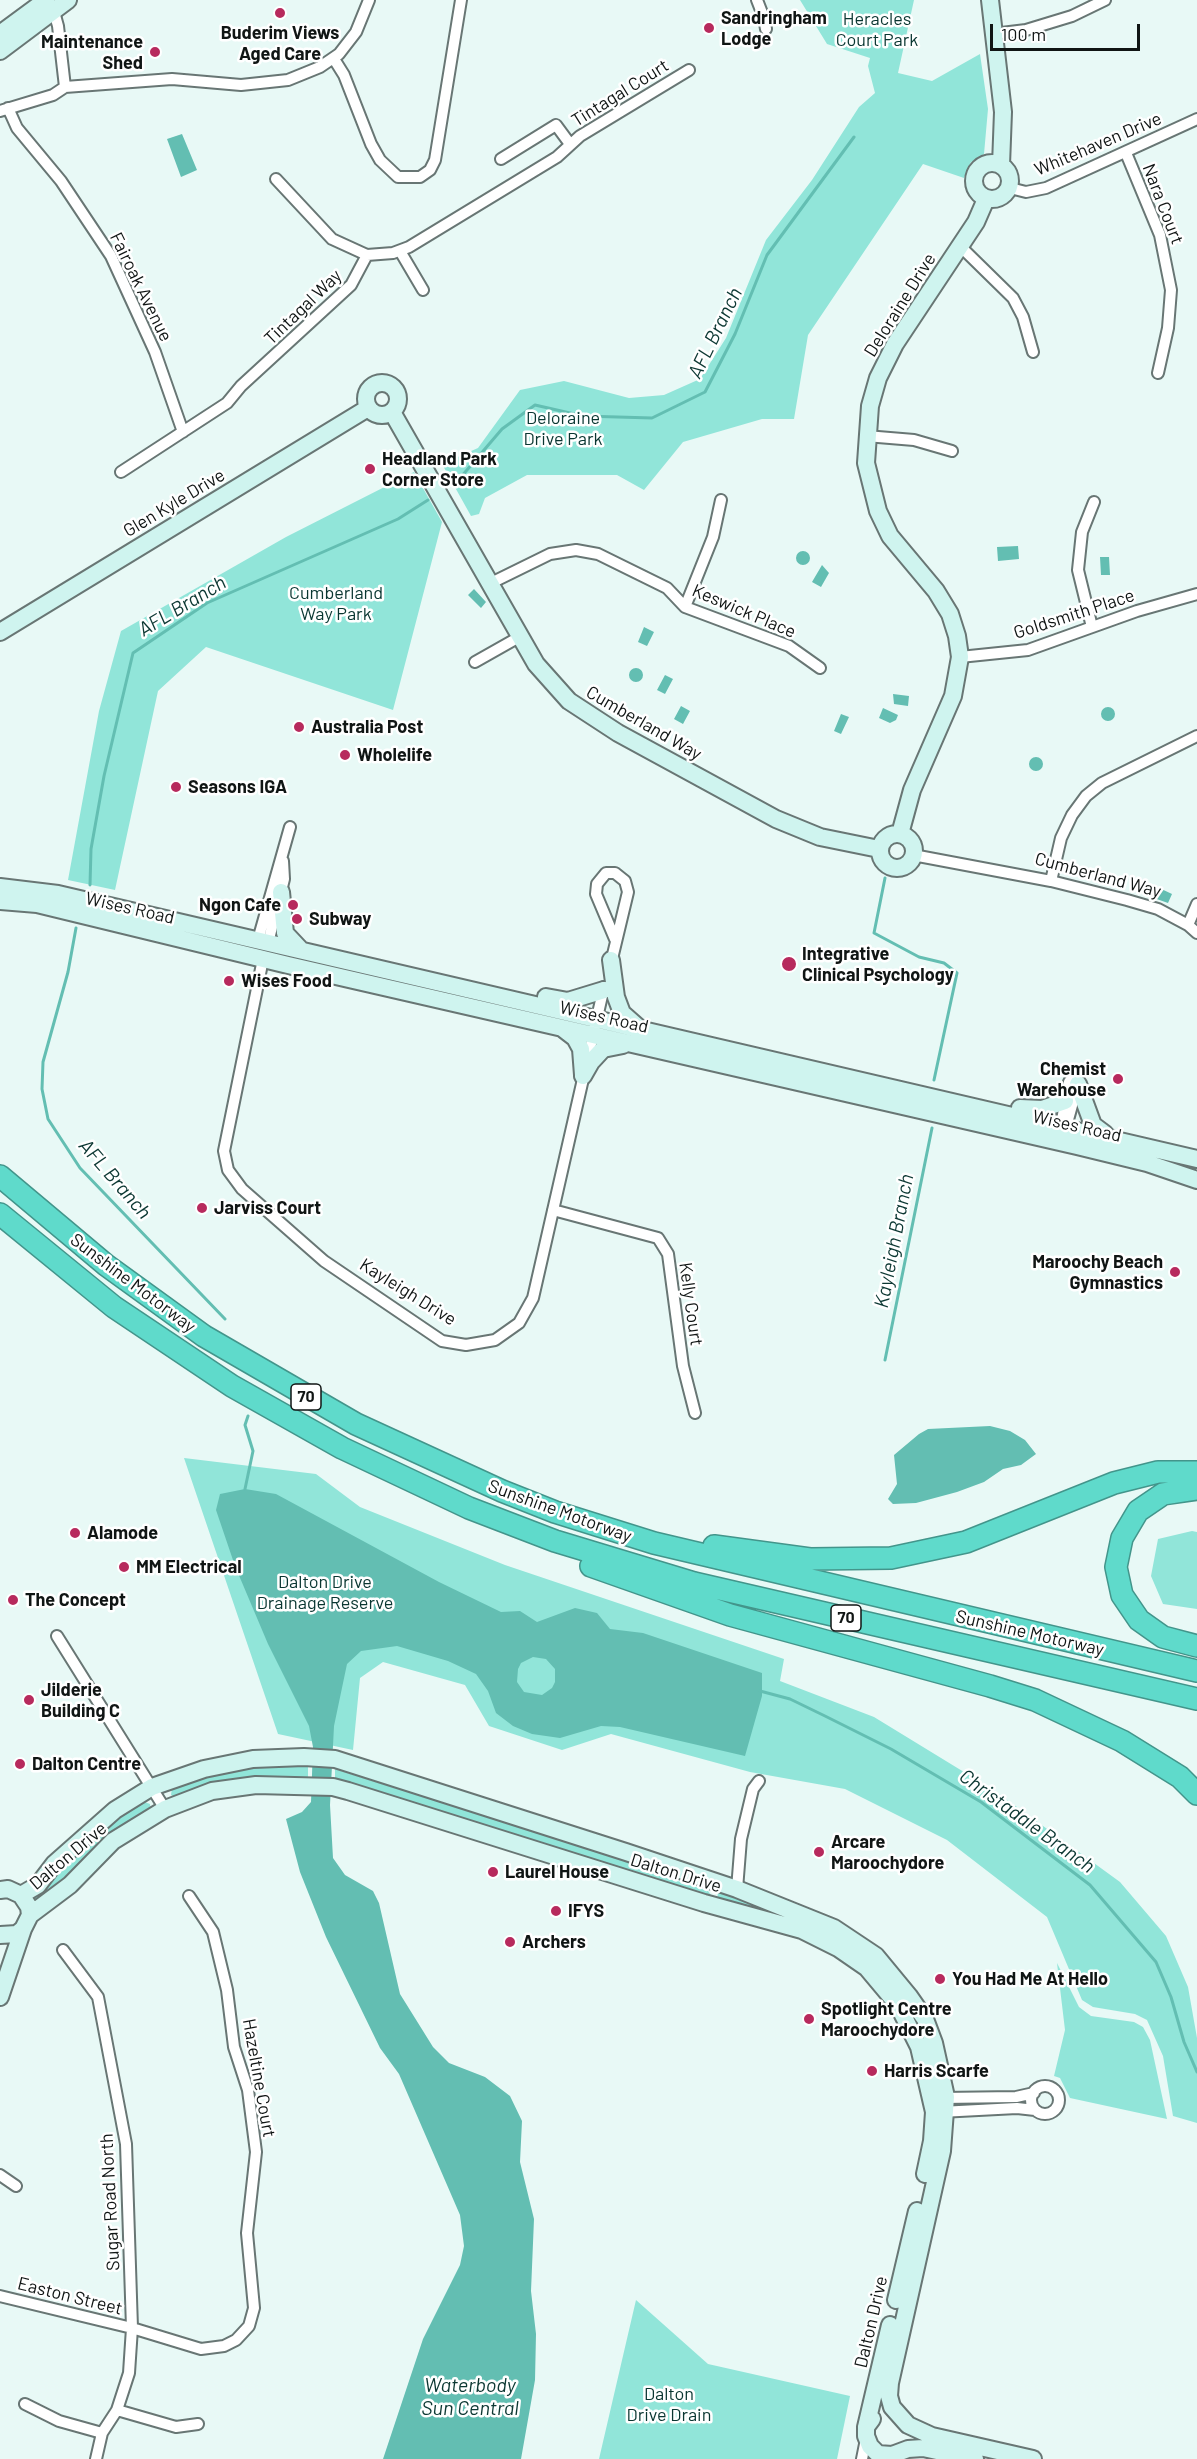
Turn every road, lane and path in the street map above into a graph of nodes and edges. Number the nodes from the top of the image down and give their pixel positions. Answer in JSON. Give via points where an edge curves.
{"nodes":[{"id":1,"x":369,"y":0,"type":"edge"},
{"id":2,"x":461,"y":0,"type":"edge"},
{"id":3,"x":757,"y":0,"type":"edge"},
{"id":4,"x":990,"y":0,"type":"edge"},
{"id":5,"x":1105,"y":0,"type":"edge"},
{"id":6,"x":50,"y":7,"type":"edge"},
{"id":7,"x":766,"y":29,"type":"dead end"},
{"id":8,"x":0,"y":34,"type":"edge"},
{"id":9,"x":993,"y":34,"type":"junction"},
{"id":10,"x":0,"y":51,"type":"edge"},
{"id":11,"x":334,"y":59,"type":"junction"},
{"id":12,"x":688,"y":70,"type":"dead end"},
{"id":13,"x":65,"y":87,"type":"junction"},
{"id":14,"x":3,"y":109,"type":"edge"},
{"id":15,"x":1197,"y":119,"type":"edge"},
{"id":16,"x":570,"y":144,"type":"junction"},
{"id":17,"x":1126,"y":153,"type":"junction"},
{"id":18,"x":501,"y":159,"type":"dead end"},
{"id":19,"x":1001,"y":165,"type":"junction"},
{"id":20,"x":276,"y":179,"type":"dead end"},
{"id":21,"x":1010,"y":188,"type":"junction"},
{"id":22,"x":986,"y":199,"type":"junction"},
{"id":23,"x":960,"y":246,"type":"junction"},
{"id":24,"x":400,"y":251,"type":"junction"},
{"id":25,"x":367,"y":255,"type":"junction"},
{"id":26,"x":423,"y":290,"type":"dead end"},
{"id":27,"x":1033,"y":352,"type":"dead end"},
{"id":28,"x":1158,"y":372,"type":"dead end"},
{"id":29,"x":368,"y":408,"type":"junction"},
{"id":30,"x":392,"y":412,"type":"junction"},
{"id":31,"x":183,"y":432,"type":"junction"},
{"id":32,"x":866,"y":436,"type":"junction"},
{"id":33,"x":952,"y":451,"type":"dead end"},
{"id":34,"x":121,"y":472,"type":"dead end"},
{"id":35,"x":721,"y":500,"type":"dead end"},
{"id":36,"x":1094,"y":502,"type":"dead end"},
{"id":37,"x":491,"y":583,"type":"junction"},
{"id":38,"x":1197,"y":594,"type":"edge"},
{"id":39,"x":685,"y":607,"type":"junction"},
{"id":40,"x":1092,"y":627,"type":"junction"},
{"id":41,"x":0,"y":632,"type":"edge"},
{"id":42,"x":521,"y":636,"type":"junction"},
{"id":43,"x":960,"y":657,"type":"junction"},
{"id":44,"x":475,"y":662,"type":"dead end"},
{"id":45,"x":820,"y":668,"type":"dead end"},
{"id":46,"x":1197,"y":736,"type":"edge"},
{"id":47,"x":290,"y":827,"type":"dead end"},
{"id":48,"x":900,"y":834,"type":"junction"},
{"id":49,"x":879,"y":849,"type":"junction"},
{"id":50,"x":913,"y":855,"type":"junction"},
{"id":51,"x":283,"y":858,"type":"junction"},
{"id":52,"x":1051,"y":881,"type":"junction"},
{"id":53,"x":0,"y":887,"type":"edge"},
{"id":54,"x":281,"y":892,"type":"junction"},
{"id":55,"x":0,"y":901,"type":"edge"},
{"id":56,"x":1197,"y":904,"type":"edge"},
{"id":57,"x":1188,"y":925,"type":"junction"},
{"id":58,"x":1197,"y":933,"type":"edge"},
{"id":59,"x":615,"y":939,"type":"junction"},
{"id":60,"x":263,"y":941,"type":"junction"},
{"id":61,"x":301,"y":950,"type":"junction"},
{"id":62,"x":262,"y":959,"type":"junction"},
{"id":63,"x":611,"y":960,"type":"junction"},
{"id":64,"x":604,"y":990,"type":"junction"},
{"id":65,"x":488,"y":994,"type":"junction"},
{"id":66,"x":594,"y":1027,"type":"junction"},
{"id":67,"x":561,"y":1028,"type":"junction"},
{"id":68,"x":638,"y":1037,"type":"junction"},
{"id":69,"x":583,"y":1076,"type":"junction"},
{"id":70,"x":1078,"y":1084,"type":"junction"},
{"id":71,"x":957,"y":1101,"type":"junction"},
{"id":72,"x":1065,"y":1101,"type":"junction"},
{"id":73,"x":1062,"y":1131,"type":"junction"},
{"id":74,"x":1109,"y":1136,"type":"junction"},
{"id":75,"x":1197,"y":1159,"type":"edge"},
{"id":76,"x":0,"y":1176,"type":"edge"},
{"id":77,"x":1197,"y":1180,"type":"edge"},
{"id":78,"x":553,"y":1210,"type":"junction"},
{"id":79,"x":0,"y":1214,"type":"edge"},
{"id":80,"x":695,"y":1413,"type":"dead end"},
{"id":81,"x":1197,"y":1472,"type":"edge"},
{"id":82,"x":1197,"y":1489,"type":"edge"},
{"id":83,"x":500,"y":1520,"type":"junction"},
{"id":84,"x":654,"y":1544,"type":"junction"},
{"id":85,"x":57,"y":1636,"type":"dead end"},
{"id":86,"x":1197,"y":1646,"type":"edge"},
{"id":87,"x":1197,"y":1671,"type":"edge"},
{"id":88,"x":1197,"y":1699,"type":"edge"},
{"id":89,"x":759,"y":1781,"type":"dead end"},
{"id":90,"x":152,"y":1787,"type":"junction"},
{"id":91,"x":1197,"y":1794,"type":"edge"},
{"id":92,"x":165,"y":1809,"type":"junction"},
{"id":93,"x":654,"y":1861,"type":"junction"},
{"id":94,"x":737,"y":1888,"type":"junction"},
{"id":95,"x":7,"y":1890,"type":"edge"},
{"id":96,"x":189,"y":1896,"type":"dead end"},
{"id":97,"x":704,"y":1903,"type":"junction"},
{"id":98,"x":809,"y":1917,"type":"junction"},
{"id":99,"x":26,"y":1922,"type":"junction"},
{"id":100,"x":1,"y":1935,"type":"edge"},
{"id":101,"x":838,"y":1947,"type":"junction"},
{"id":102,"x":63,"y":1950,"type":"dead end"},
{"id":103,"x":1,"y":1991,"type":"edge"},
{"id":104,"x":1034,"y":2093,"type":"junction"},
{"id":105,"x":941,"y":2105,"type":"junction"},
{"id":106,"x":1035,"y":2110,"type":"junction"},
{"id":107,"x":0,"y":2175,"type":"edge"},
{"id":108,"x":16,"y":2186,"type":"dead end"},
{"id":109,"x":0,"y":2296,"type":"edge"},
{"id":110,"x":132,"y":2328,"type":"junction"},
{"id":111,"x":25,"y":2404,"type":"dead end"},
{"id":112,"x":117,"y":2410,"type":"junction"},
{"id":113,"x":900,"y":2418,"type":"junction"},
{"id":114,"x":198,"y":2424,"type":"dead end"},
{"id":115,"x":866,"y":2432,"type":"junction"},
{"id":116,"x":102,"y":2433,"type":"junction"},
{"id":117,"x":881,"y":2457,"type":"edge"},
{"id":118,"x":96,"y":2459,"type":"edge"},
{"id":119,"x":862,"y":2459,"type":"edge"},
{"id":120,"x":975,"y":2459,"type":"edge"},
{"id":121,"x":1033,"y":2459,"type":"edge"}],
"edges":[{"from":1,"to":11,"type":"street","via":[[351,39]]},
{"from":2,"to":11,"type":"street","via":[[435,160],[420,177],[398,177],[380,160]]},
{"from":3,"to":7,"type":"street"},
{"from":4,"to":9,"type":"main road"},
{"from":5,"to":9,"type":"street","via":[[1072,16],[1026,30]]},
{"from":6,"to":8,"type":"main road"},
{"from":6,"to":10,"type":"main road"},
{"from":6,"to":13,"type":"street"},
{"from":9,"to":19,"type":"main road","via":[[1003,112]]},
{"from":11,"to":13,"type":"street","via":[[288,80],[265,84],[172,80]]},
{"from":12,"to":16,"type":"street","name":"Tintagal Court"},
{"from":13,"to":14,"type":"street","via":[[53,95]]},
{"from":14,"to":31,"type":"street","name":"Fairoak Avenue","via":[[61,181],[111,256],[155,352]]},
{"from":15,"to":17,"type":"street","name":"Whitehaven Drive"},
{"from":16,"to":18,"type":"street","via":[[556,125]]},
{"from":16,"to":24,"type":"street","via":[[556,157]]},
{"from":17,"to":21,"type":"street","name":"Whitehaven Drive","via":[[1046,188],[1026,192]]},
{"from":17,"to":28,"type":"street","name":"Nara Court","via":[[1160,235],[1171,290]]},
{"from":19,"to":21,"type":"main road","via":[[1011,177]]},
{"from":19,"to":22,"type":"main road","via":[[989,163],[975,174],[977,192]]},
{"from":20,"to":25,"type":"street","via":[[332,239]]},
{"from":21,"to":22,"type":"main road","via":[[998,199]]},
{"from":22,"to":23,"type":"main road","name":"Deloraine Drive"},
{"from":23,"to":27,"type":"street","via":[[1013,298]]},
{"from":23,"to":32,"type":"main road","name":"Deloraine Drive","via":[[895,344],[878,378]]},
{"from":24,"to":25,"type":"street"},
{"from":24,"to":26,"type":"street"},
{"from":25,"to":31,"type":"street","name":"Tintagal Way","via":[[351,285],[241,386],[227,404]]},
{"from":29,"to":30,"type":"main road","via":[[378,415]]},
{"from":29,"to":30,"type":"main road","via":[[365,399],[370,388],[386,383],[398,396]]},
{"from":29,"to":41,"type":"main road","name":"Glen Kyle Drive"},
{"from":30,"to":37,"type":"main road","name":"Cumberland Way"},
{"from":31,"to":34,"type":"street","name":"Tintagal Way"},
{"from":32,"to":33,"type":"street","via":[[914,440]]},
{"from":32,"to":43,"type":"main road","name":"Deloraine Drive","via":[[866,463],[878,511],[890,536],[950,614]]},
{"from":35,"to":39,"type":"street","via":[[713,537]]},
{"from":36,"to":40,"type":"street","via":[[1082,532],[1078,570]]},
{"from":37,"to":39,"type":"street","name":"Keswick Place","via":[[550,554],[576,550],[618,562],[667,588]]},
{"from":37,"to":42,"type":"main road","name":"Cumberland Way"},
{"from":38,"to":40,"type":"street","name":"Goldsmith Place"},
{"from":39,"to":45,"type":"street","name":"Keswick Place","via":[[789,645]]},
{"from":40,"to":43,"type":"street","name":"Goldsmith Place","via":[[1028,650]]},
{"from":42,"to":44,"type":"street"},
{"from":42,"to":49,"type":"main road","name":"Cumberland Way","via":[[556,689],[597,721],[795,828]]},
{"from":43,"to":48,"type":"main road","name":"Deloraine Drive","via":[[953,696],[912,790]]},
{"from":46,"to":52,"type":"street","via":[[1102,783],[1086,796],[1060,838]]},
{"from":47,"to":51,"type":"street"},
{"from":48,"to":49,"type":"main road","via":[[884,839]]},
{"from":48,"to":50,"type":"main road","via":[[910,840]]},
{"from":49,"to":50,"type":"main road","via":[[886,865],[896,868],[907,865]]},
{"from":50,"to":52,"type":"street","name":"Cumberland Way"},
{"from":51,"to":54,"type":"street"},
{"from":51,"to":60,"type":"street","via":[[274,876]]},
{"from":52,"to":57,"type":"street","name":"Cumberland Way","via":[[1158,909]]},
{"from":53,"to":60,"type":"main road","name":"Wises Road","via":[[41,890]]},
{"from":54,"to":60,"type":"street"},
{"from":54,"to":61,"type":"main road","via":[[285,933]]},
{"from":55,"to":62,"type":"main road","name":"Wises Road","via":[[37,904]]},
{"from":56,"to":57,"type":"street"},
{"from":57,"to":58,"type":"street","name":"Cumberland Way"},
{"from":59,"to":59,"type":"street","name":"Kayleigh Drive","via":[[596,894],[597,884],[606,873],[615,873],[625,881],[628,892]]},
{"from":59,"to":63,"type":"street","name":"Kayleigh Drive"},
{"from":60,"to":61,"type":"main road","name":"Wises Road"},
{"from":60,"to":62,"type":"main road","name":"Kayleigh Drive"},
{"from":61,"to":65,"type":"main road","name":"Wises Road"},
{"from":62,"to":67,"type":"main road","name":"Wises Road"},
{"from":62,"to":78,"type":"street","name":"Kayleigh Drive","via":[[224,1151],[228,1170],[242,1188],[297,1240],[442,1341],[466,1345],[495,1340],[519,1323],[533,1298]]},
{"from":63,"to":64,"type":"street","name":"Kayleigh Drive"},
{"from":63,"to":68,"type":"main road","via":[[616,997]]},
{"from":64,"to":65,"type":"main road","via":[[568,1001],[527,993]]},
{"from":64,"to":66,"type":"street","name":"Kayleigh Drive"},
{"from":65,"to":66,"type":"main road","name":"Wises Road"},
{"from":66,"to":67,"type":"main road","name":"Wises Road"},
{"from":66,"to":68,"type":"main road","name":"Wises Road"},
{"from":66,"to":69,"type":"street","name":"Kayleigh Drive"},
{"from":67,"to":69,"type":"main road","via":[[575,1038],[581,1050]]},
{"from":68,"to":69,"type":"main road","via":[[603,1049]]},
{"from":68,"to":71,"type":"main road","name":"Wises Road"},
{"from":68,"to":73,"type":"main road","name":"Wises Road"},
{"from":69,"to":78,"type":"street","name":"Kayleigh Drive"},
{"from":70,"to":72,"type":"street","via":[[1075,1074]]},
{"from":70,"to":73,"type":"street"},
{"from":70,"to":74,"type":"main road","via":[[1093,1125]]},
{"from":71,"to":72,"type":"main road","via":[[1029,1109]]},
{"from":71,"to":73,"type":"main road","name":"Wises Road"},
{"from":72,"to":73,"type":"street"},
{"from":73,"to":74,"type":"main road","name":"Wises Road"},
{"from":73,"to":77,"type":"main road","name":"Wises Road"},
{"from":74,"to":75,"type":"main road","name":"Wises Road"},
{"from":76,"to":84,"type":"highway","name":"Sunshine Motorway","number":"70","via":[[157,1303],[292,1389],[403,1448],[492,1487]]},
{"from":78,"to":80,"type":"street","name":"Kelly Court","via":[[658,1238],[668,1254],[683,1365]]},
{"from":79,"to":83,"type":"highway","name":"Sunshine Motorway","number":"70","via":[[114,1307],[232,1386],[379,1467]]},
{"from":81,"to":84,"type":"highway","via":[[1158,1472],[1122,1480],[974,1539],[891,1558],[810,1559],[681,1540]]},
{"from":82,"to":86,"type":"highway","via":[[1164,1494],[1138,1511],[1122,1538],[1116,1567],[1122,1595],[1139,1620],[1163,1637]]},
{"from":83,"to":88,"type":"highway","name":"Sunshine Motorway","number":"70","via":[[591,1553],[694,1583]]},
{"from":83,"to":91,"type":"highway","via":[[520,1537],[664,1594],[999,1689],[1084,1722],[1180,1777]]},
{"from":84,"to":87,"type":"highway","name":"Sunshine Motorway","number":"70"},
{"from":85,"to":90,"type":"street"},
{"from":89,"to":94,"type":"street","via":[[753,1789],[741,1839]]},
{"from":90,"to":92,"type":"street"},
{"from":90,"to":93,"type":"main road","name":"Dalton Drive","via":[[204,1769],[253,1759],[335,1759]]},
{"from":90,"to":95,"type":"main road","name":"Dalton Drive","via":[[115,1810],[54,1864],[39,1885]]},
{"from":92,"to":97,"type":"main road","name":"Dalton Drive","via":[[212,1791],[256,1785],[333,1787]]},
{"from":92,"to":99,"type":"main road","name":"Dalton Drive","via":[[113,1841]]},
{"from":93,"to":94,"type":"main road","name":"Dalton Drive"},
{"from":93,"to":97,"type":"main road","via":[[670,1873],[714,1888],[713,1902]]},
{"from":94,"to":98,"type":"main road","name":"Dalton Drive"},
{"from":95,"to":99,"type":"main road","via":[[29,1907]]},
{"from":96,"to":110,"type":"street","name":"Hazeltine Court","via":[[213,1932],[227,1990],[234,2047],[248,2090],[256,2152],[247,2233],[254,2308],[249,2326],[236,2340],[213,2349],[201,2349]]},
{"from":97,"to":101,"type":"main road","name":"Dalton Drive","via":[[802,1930]]},
{"from":98,"to":101,"type":"main road","via":[[800,1915],[795,1919],[836,1939]]},
{"from":98,"to":105,"type":"main road","name":"Dalton Drive","via":[[867,1948],[909,1996],[925,2019]]},
{"from":99,"to":100,"type":"main road","via":[[9,1936]]},
{"from":99,"to":103,"type":"main road"},
{"from":100,"to":103,"type":"main road"},
{"from":101,"to":105,"type":"main road","name":"Dalton Drive","via":[[867,1968],[898,2005]]},
{"from":102,"to":110,"type":"street","name":"Sugar Road North","via":[[98,1997],[126,2144]]},
{"from":104,"to":105,"type":"street"},
{"from":104,"to":106,"type":"street"},
{"from":104,"to":106,"type":"street","via":[[1049,2087],[1060,2100],[1051,2114]]},
{"from":105,"to":106,"type":"street"},
{"from":105,"to":113,"type":"main road","name":"Dalton Drive","via":[[890,2383],[891,2404]]},
{"from":105,"to":115,"type":"main road","name":"Dalton Drive"},
{"from":107,"to":108,"type":"street"},
{"from":109,"to":110,"type":"street","name":"Easton Street"},
{"from":110,"to":112,"type":"street","name":"Sugar Road North","via":[[129,2373]]},
{"from":111,"to":116,"type":"street","via":[[59,2421]]},
{"from":112,"to":114,"type":"street","via":[[176,2427]]},
{"from":112,"to":116,"type":"street","name":"Sugar Road North"},
{"from":113,"to":115,"type":"main road","via":[[879,2414]]},
{"from":113,"to":121,"type":"main road","via":[[936,2438]]},
{"from":115,"to":117,"type":"main road","via":[[872,2449]]},
{"from":115,"to":119,"type":"street"},
{"from":116,"to":118,"type":"street","name":"Sugar Road North"},
{"from":117,"to":120,"type":"main road","via":[[923,2448]]}]}
